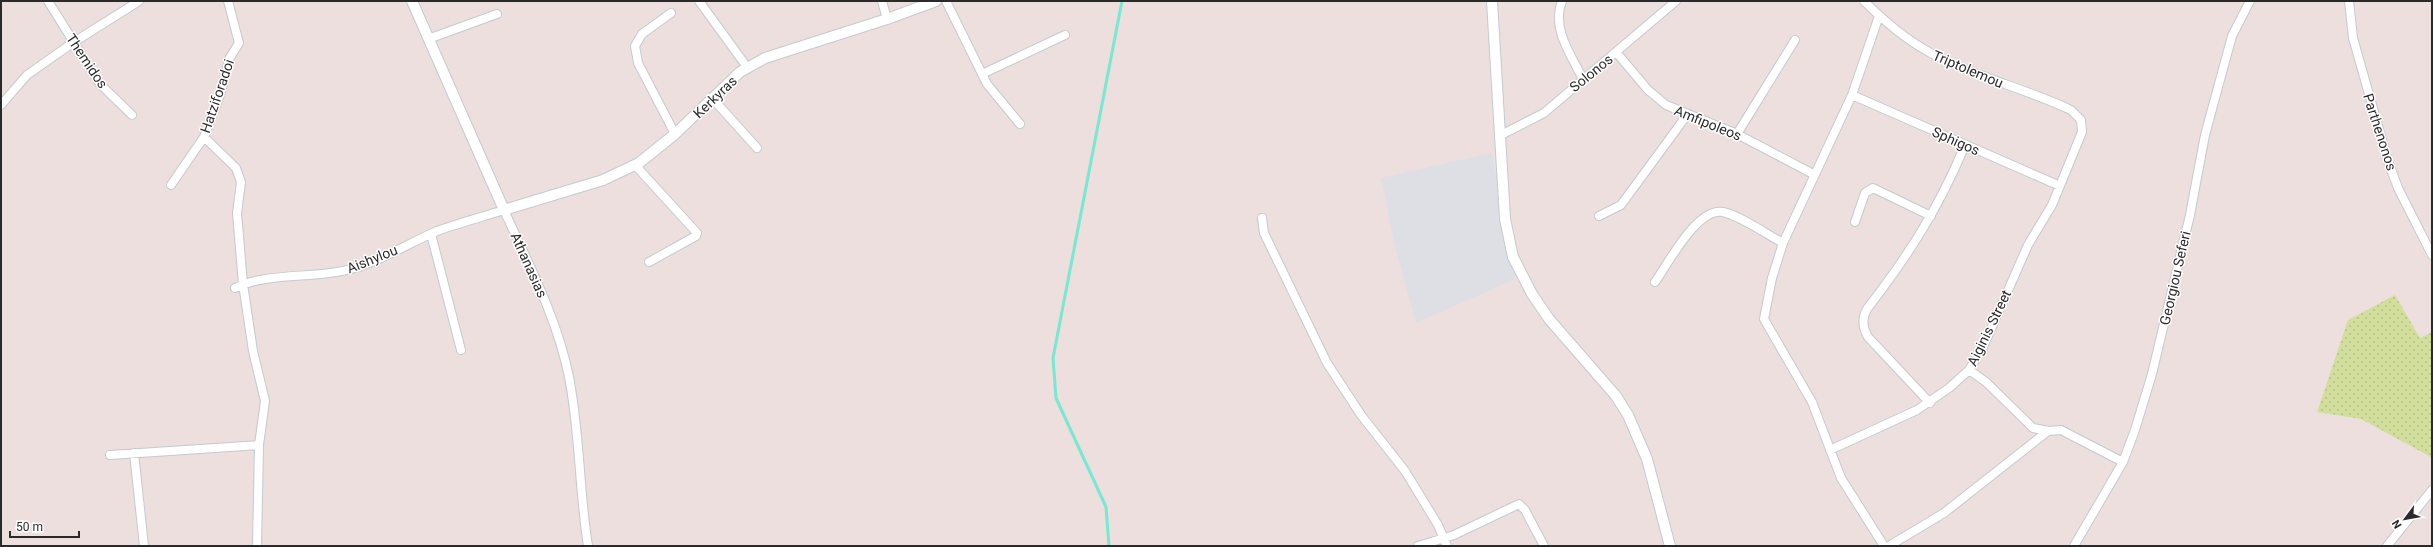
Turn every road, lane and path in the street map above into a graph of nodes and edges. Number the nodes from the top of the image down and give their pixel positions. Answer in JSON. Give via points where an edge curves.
{"nodes":[{"id":1,"x":48,"y":1,"type":"edge"},
{"id":2,"x":139,"y":1,"type":"edge"},
{"id":3,"x":228,"y":1,"type":"edge"},
{"id":4,"x":412,"y":1,"type":"edge"},
{"id":5,"x":699,"y":1,"type":"edge"},
{"id":6,"x":882,"y":1,"type":"edge"},
{"id":7,"x":936,"y":1,"type":"edge"},
{"id":8,"x":946,"y":1,"type":"edge"},
{"id":9,"x":1492,"y":1,"type":"edge"},
{"id":10,"x":1562,"y":1,"type":"edge"},
{"id":11,"x":1676,"y":1,"type":"edge"},
{"id":12,"x":1864,"y":1,"type":"edge"},
{"id":13,"x":2250,"y":1,"type":"edge"},
{"id":14,"x":2349,"y":1,"type":"edge"},
{"id":15,"x":671,"y":13,"type":"dead end"},
{"id":16,"x":497,"y":14,"type":"dead end"},
{"id":17,"x":1879,"y":16,"type":"junction"},
{"id":18,"x":887,"y":19,"type":"junction"},
{"id":19,"x":1065,"y":35,"type":"dead end"},
{"id":20,"x":428,"y":40,"type":"junction"},
{"id":21,"x":1794,"y":40,"type":"dead end"},
{"id":22,"x":74,"y":42,"type":"junction"},
{"id":23,"x":1616,"y":52,"type":"junction"},
{"id":24,"x":747,"y":67,"type":"junction"},
{"id":25,"x":982,"y":74,"type":"junction"},
{"id":26,"x":1583,"y":79,"type":"junction"},
{"id":27,"x":1852,"y":95,"type":"junction"},
{"id":28,"x":713,"y":99,"type":"junction"},
{"id":29,"x":1,"y":105,"type":"edge"},
{"id":30,"x":132,"y":115,"type":"dead end"},
{"id":31,"x":1686,"y":115,"type":"junction"},
{"id":32,"x":2081,"y":120,"type":"joint"},
{"id":33,"x":1020,"y":124,"type":"dead end"},
{"id":34,"x":675,"y":134,"type":"junction"},
{"id":35,"x":1737,"y":134,"type":"junction"},
{"id":36,"x":1499,"y":136,"type":"junction"},
{"id":37,"x":204,"y":137,"type":"junction"},
{"id":38,"x":1964,"y":145,"type":"junction"},
{"id":39,"x":757,"y":148,"type":"dead end"},
{"id":40,"x":635,"y":166,"type":"junction"},
{"id":41,"x":1815,"y":175,"type":"junction"},
{"id":42,"x":171,"y":185,"type":"dead end"},
{"id":43,"x":2060,"y":186,"type":"junction"},
{"id":44,"x":504,"y":210,"type":"junction"},
{"id":45,"x":1599,"y":216,"type":"dead end"},
{"id":46,"x":1931,"y":216,"type":"junction"},
{"id":47,"x":1262,"y":218,"type":"dead end"},
{"id":48,"x":1855,"y":222,"type":"dead end"},
{"id":49,"x":431,"y":234,"type":"junction"},
{"id":50,"x":1783,"y":243,"type":"junction"},
{"id":51,"x":2432,"y":255,"type":"edge"},
{"id":52,"x":649,"y":262,"type":"dead end"},
{"id":53,"x":1655,"y":282,"type":"dead end"},
{"id":54,"x":243,"y":284,"type":"junction"},
{"id":55,"x":235,"y":288,"type":"dead end"},
{"id":56,"x":461,"y":350,"type":"dead end"},
{"id":57,"x":1969,"y":370,"type":"junction"},
{"id":58,"x":1930,"y":403,"type":"junction"},
{"id":59,"x":2048,"y":431,"type":"junction"},
{"id":60,"x":259,"y":446,"type":"junction"},
{"id":61,"x":1830,"y":450,"type":"junction"},
{"id":62,"x":134,"y":453,"type":"junction"},
{"id":63,"x":110,"y":455,"type":"dead end"},
{"id":64,"x":2123,"y":462,"type":"junction"},
{"id":65,"x":2432,"y":490,"type":"edge"},
{"id":66,"x":1446,"y":542,"type":"edge"},
{"id":67,"x":144,"y":546,"type":"edge"},
{"id":68,"x":257,"y":546,"type":"edge"},
{"id":69,"x":588,"y":546,"type":"edge"},
{"id":70,"x":1418,"y":546,"type":"edge"},
{"id":71,"x":1544,"y":546,"type":"edge"},
{"id":72,"x":1670,"y":546,"type":"edge"},
{"id":73,"x":1884,"y":546,"type":"edge"},
{"id":74,"x":1889,"y":546,"type":"edge"},
{"id":75,"x":2074,"y":546,"type":"edge"},
{"id":76,"x":2387,"y":546,"type":"edge"}],
"edges":[{"from":1,"to":22,"type":"street","name":"Themidos"},
{"from":2,"to":22,"type":"street"},
{"from":3,"to":37,"type":"street","name":"Hatziforadoi","via":[[239,43],[229,59],[220,97]]},
{"from":4,"to":20,"type":"street","name":"Athanasias"},
{"from":5,"to":24,"type":"street"},
{"from":6,"to":18,"type":"street"},
{"from":7,"to":18,"type":"street","name":"Kerkyras"},
{"from":8,"to":25,"type":"street"},
{"from":9,"to":36,"type":"street"},
{"from":10,"to":26,"type":"street","via":[[1559,14],[1560,30]]},
{"from":11,"to":23,"type":"street","name":"Solonos"},
{"from":12,"to":17,"type":"street","name":"Triptolemou"},
{"from":13,"to":64,"type":"street","name":"Georgiou Seferi","via":[[2232,36],[2205,135],[2190,216],[2152,374]]},
{"from":14,"to":51,"type":"street","name":"Parthenonos","via":[[2353,38],[2388,161],[2398,188]]},
{"from":15,"to":34,"type":"street","via":[[642,34],[635,46],[638,63]]},
{"from":16,"to":20,"type":"street"},
{"from":17,"to":27,"type":"street"},
{"from":17,"to":32,"type":"street","name":"Triptolemou","via":[[1928,52],[2065,108]]},
{"from":18,"to":24,"type":"street","name":"Kerkyras","via":[[784,51]]},
{"from":19,"to":25,"type":"street"},
{"from":20,"to":44,"type":"street","name":"Athanasias"},
{"from":21,"to":35,"type":"street"},
{"from":22,"to":29,"type":"street","via":[[27,75]]},
{"from":22,"to":30,"type":"street","name":"Themidos","via":[[100,84]]},
{"from":23,"to":26,"type":"street","name":"Solonos"},
{"from":23,"to":31,"type":"street","name":"Amfipoleos","via":[[1657,98]]},
{"from":24,"to":28,"type":"street","name":"Kerkyras"},
{"from":25,"to":33,"type":"street","via":[[987,84]]},
{"from":26,"to":36,"type":"street","name":"Solonos","via":[[1544,112]]},
{"from":27,"to":38,"type":"street","name":"Sphigos"},
{"from":27,"to":41,"type":"street"},
{"from":28,"to":34,"type":"street","name":"Kerkyras"},
{"from":28,"to":39,"type":"street"},
{"from":31,"to":35,"type":"street","name":"Amfipoleos"},
{"from":31,"to":45,"type":"street","via":[[1621,205]]},
{"from":32,"to":43,"type":"street","name":"Aiginis Street","via":[[2080,138]]},
{"from":34,"to":40,"type":"street","name":"Kerkyras"},
{"from":35,"to":41,"type":"street","name":"Amfipoleos"},
{"from":36,"to":72,"type":"street","via":[[1505,219],[1513,257],[1532,294],[1549,319],[1616,396],[1628,415],[1647,459]]},
{"from":37,"to":42,"type":"street","name":"Hatziforadoi"},
{"from":37,"to":54,"type":"street","via":[[240,175],[238,213]]},
{"from":38,"to":43,"type":"street","name":"Sphigos"},
{"from":38,"to":46,"type":"street","via":[[1949,183]]},
{"from":40,"to":44,"type":"street","name":"Kerkyras","via":[[603,180]]},
{"from":40,"to":52,"type":"street","via":[[697,233],[696,236]]},
{"from":41,"to":50,"type":"street"},
{"from":43,"to":57,"type":"street","name":"Aiginis Street","via":[[2052,205],[2025,250],[1983,347]]},
{"from":44,"to":49,"type":"street","name":"Aishylou"},
{"from":44,"to":69,"type":"street","name":"Athanasias","via":[[552,317],[569,377]]},
{"from":46,"to":48,"type":"street","via":[[1873,188],[1865,193]]},
{"from":46,"to":58,"type":"street","via":[[1905,260],[1867,310],[1863,323],[1868,337]]},
{"from":47,"to":66,"type":"street","via":[[1264,233],[1326,363],[1361,415],[1405,471]]},
{"from":49,"to":54,"type":"street","name":"Aishylou","via":[[353,269],[326,275]]},
{"from":49,"to":56,"type":"street"},
{"from":50,"to":53,"type":"street","via":[[1730,215],[1714,213],[1695,225]]},
{"from":50,"to":61,"type":"street","via":[[1772,278],[1764,319],[1812,402]]},
{"from":54,"to":55,"type":"street","name":"Aishylou"},
{"from":54,"to":60,"type":"street","via":[[253,351],[265,402]]},
{"from":57,"to":58,"type":"street","name":"Aiginis Street"},
{"from":57,"to":59,"type":"street","via":[[1990,386],[2025,423],[2033,428]]},
{"from":58,"to":61,"type":"street","name":"Aiginis Street"},
{"from":59,"to":64,"type":"street","via":[[2061,430]]},
{"from":59,"to":74,"type":"street","via":[[1944,513]]},
{"from":60,"to":62,"type":"street"},
{"from":60,"to":68,"type":"street"},
{"from":61,"to":73,"type":"street","via":[[1841,478]]},
{"from":62,"to":63,"type":"street"},
{"from":62,"to":67,"type":"street"},
{"from":64,"to":75,"type":"street","name":"Georgiou Seferi"},
{"from":65,"to":76,"type":"street"},
{"from":66,"to":70,"type":"street"},
{"from":66,"to":71,"type":"street","via":[[1519,504]]}]}
